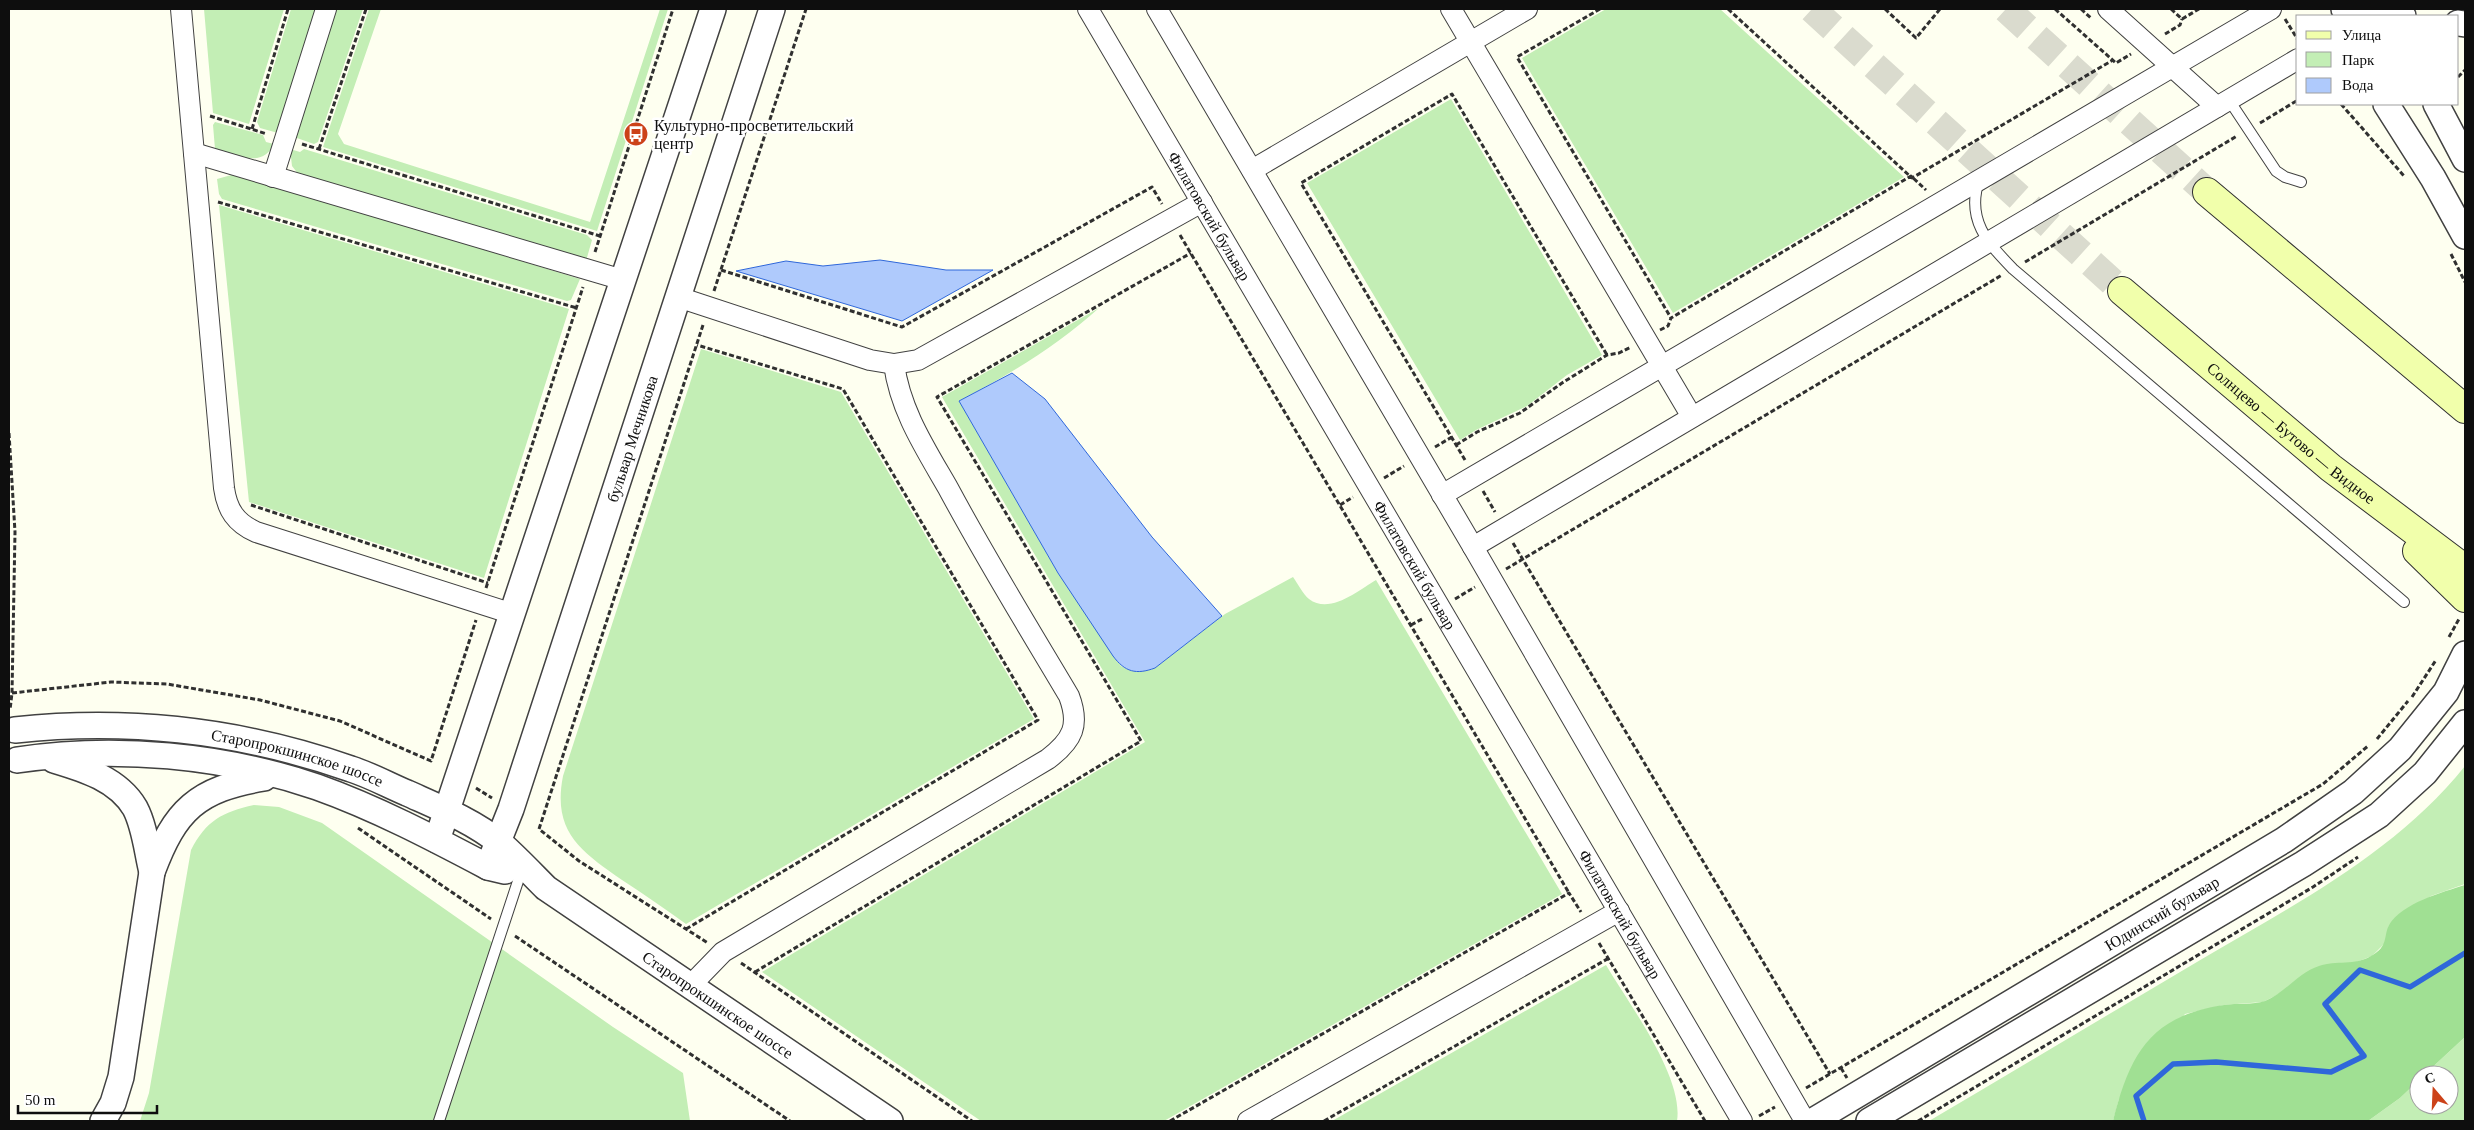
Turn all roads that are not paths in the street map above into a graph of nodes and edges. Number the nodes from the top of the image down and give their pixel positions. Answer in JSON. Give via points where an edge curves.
{"nodes":[{"id":1,"x":181,"y":9,"type":"edge"},
{"id":2,"x":326,"y":9,"type":"edge"},
{"id":3,"x":713,"y":9,"type":"edge"},
{"id":4,"x":772,"y":9,"type":"edge"},
{"id":5,"x":1088,"y":9,"type":"edge"},
{"id":6,"x":1157,"y":9,"type":"edge"},
{"id":7,"x":1451,"y":9,"type":"edge"},
{"id":8,"x":1527,"y":9,"type":"edge"},
{"id":9,"x":2108,"y":9,"type":"edge"},
{"id":10,"x":2344,"y":9,"type":"edge"},
{"id":11,"x":2277,"y":13,"type":"edge"},
{"id":12,"x":2389,"y":14,"type":"edge"},
{"id":13,"x":1471,"y":42,"type":"junction"},
{"id":14,"x":2296,"y":60,"type":"edge"},
{"id":15,"x":2172,"y":67,"type":"junction"},
{"id":16,"x":2223,"y":103,"type":"junction"},
{"id":17,"x":2387,"y":105,"type":"edge"},
{"id":18,"x":2437,"y":105,"type":"edge"},
{"id":19,"x":194,"y":154,"type":"junction"},
{"id":20,"x":2465,"y":159,"type":"edge"},
{"id":21,"x":1252,"y":170,"type":"junction"},
{"id":22,"x":273,"y":177,"type":"junction"},
{"id":23,"x":1980,"y":180,"type":"junction"},
{"id":24,"x":2301,"y":182,"type":"dead end"},
{"id":25,"x":2208,"y":192,"type":"tunnel mouth"},
{"id":26,"x":1202,"y":202,"type":"junction"},
{"id":27,"x":1988,"y":242,"type":"junction"},
{"id":28,"x":2457,"y":242,"type":"edge"},
{"id":29,"x":623,"y":280,"type":"junction"},
{"id":30,"x":2122,"y":290,"type":"tunnel mouth"},
{"id":31,"x":678,"y":297,"type":"junction"},
{"id":32,"x":894,"y":364,"type":"junction"},
{"id":33,"x":1662,"y":366,"type":"junction"},
{"id":34,"x":2465,"y":409,"type":"edge"},
{"id":35,"x":1692,"y":417,"type":"junction"},
{"id":36,"x":2331,"y":468,"type":"junction"},
{"id":37,"x":1442,"y":495,"type":"junction"},
{"id":38,"x":1473,"y":547,"type":"junction"},
{"id":39,"x":2465,"y":569,"type":"edge"},
{"id":40,"x":2465,"y":598,"type":"edge"},
{"id":41,"x":2404,"y":602,"type":"dead end"},
{"id":42,"x":514,"y":614,"type":"junction"},
{"id":43,"x":2456,"y":647,"type":"edge"},
{"id":44,"x":2465,"y":723,"type":"edge"},
{"id":45,"x":12,"y":724,"type":"edge"},
{"id":46,"x":42,"y":756,"type":"junction"},
{"id":47,"x":17,"y":760,"type":"dead end"},
{"id":48,"x":279,"y":776,"type":"junction"},
{"id":49,"x":447,"y":811,"type":"junction"},
{"id":50,"x":437,"y":840,"type":"junction"},
{"id":51,"x":499,"y":843,"type":"junction"},
{"id":52,"x":488,"y":868,"type":"junction"},
{"id":53,"x":152,"y":872,"type":"junction"},
{"id":54,"x":520,"y":875,"type":"junction"},
{"id":55,"x":546,"y":888,"type":"junction"},
{"id":56,"x":1618,"y":911,"type":"junction"},
{"id":57,"x":690,"y":986,"type":"junction"},
{"id":58,"x":1750,"y":1119,"type":"edge"},
{"id":59,"x":103,"y":1121,"type":"edge"},
{"id":60,"x":439,"y":1121,"type":"edge"},
{"id":61,"x":890,"y":1121,"type":"edge"},
{"id":62,"x":1248,"y":1121,"type":"edge"},
{"id":63,"x":1805,"y":1121,"type":"edge"},
{"id":64,"x":1812,"y":1121,"type":"edge"},
{"id":65,"x":1869,"y":1121,"type":"edge"}],
"edges":[{"from":1,"to":19,"type":"street"},
{"from":2,"to":22,"type":"street"},
{"from":3,"to":29,"type":"street"},
{"from":4,"to":31,"type":"street","name":"бульвар Мечникова"},
{"from":5,"to":26,"type":"street","name":"Филатовский бульвар"},
{"from":6,"to":21,"type":"street"},
{"from":7,"to":13,"type":"street"},
{"from":8,"to":13,"type":"street"},
{"from":9,"to":15,"type":"street"},
{"from":10,"to":12,"type":"street"},
{"from":11,"to":15,"type":"street"},
{"from":13,"to":21,"type":"street"},
{"from":13,"to":33,"type":"street"},
{"from":14,"to":16,"type":"street"},
{"from":15,"to":16,"type":"street"},
{"from":15,"to":23,"type":"street"},
{"from":16,"to":24,"type":"lane","via":[[2250,129],[2276,171]]},
{"from":16,"to":27,"type":"street"},
{"from":17,"to":28,"type":"street","via":[[2433,178]]},
{"from":18,"to":20,"type":"street"},
{"from":19,"to":22,"type":"street"},
{"from":19,"to":42,"type":"street","via":[[224,488],[230,512],[244,527],[256,532]]},
{"from":21,"to":37,"type":"street"},
{"from":22,"to":29,"type":"street"},
{"from":23,"to":27,"type":"lane","via":[[1975,209]]},
{"from":23,"to":33,"type":"street"},
{"from":25,"to":34,"type":"main road"},
{"from":26,"to":32,"type":"street","via":[[926,357]]},
{"from":26,"to":56,"type":"street","name":"Филатовский бульвар"},
{"from":27,"to":35,"type":"street"},
{"from":27,"to":41,"type":"lane","via":[[2012,269]]},
{"from":29,"to":42,"type":"street"},
{"from":30,"to":36,"type":"main road","name":"Солнцево — Бутово — Видное"},
{"from":31,"to":32,"type":"street","via":[[870,360]]},
{"from":31,"to":51,"type":"street","name":"бульвар Мечникова"},
{"from":32,"to":57,"type":"street","via":[[906,414],[1069,696],[1075,718],[1073,731],[1061,749],[1048,759],[723,952]]},
{"from":33,"to":35,"type":"street"},
{"from":33,"to":37,"type":"street"},
{"from":35,"to":38,"type":"street"},
{"from":36,"to":39,"type":"main road","name":"Солнцево — Бутово — Видное"},
{"from":36,"to":40,"type":"main road"},
{"from":37,"to":38,"type":"street"},
{"from":38,"to":63,"type":"street"},
{"from":42,"to":49,"type":"street"},
{"from":43,"to":64,"type":"street","name":"Юдинский бульвар","via":[[2446,692],[2400,748],[2353,792],[2284,840]]},
{"from":44,"to":65,"type":"street","name":"Юдинский бульвар","via":[[2425,773],[2379,815],[2303,864]]},
{"from":45,"to":49,"type":"street","name":"Старопрокшинское шоссе","via":[[134,726],[210,732],[307,754],[353,769]]},
{"from":46,"to":47,"type":"street","name":"Старопрокшинское шоссе"},
{"from":46,"to":48,"type":"street","name":"Старопрокшинское шоссе","via":[[141,754]]},
{"from":46,"to":53,"type":"street","via":[[100,776],[120,790],[135,808]]},
{"from":48,"to":50,"type":"street","name":"Старопрокшинское шоссе","via":[[356,802]]},
{"from":48,"to":53,"type":"street","via":[[231,784],[199,800],[178,818],[163,841]]},
{"from":49,"to":50,"type":"street"},
{"from":49,"to":51,"type":"street","name":"Старопрокшинское шоссе"},
{"from":50,"to":52,"type":"street","name":"Старопрокшинское шоссе"},
{"from":51,"to":52,"type":"street","name":"бульвар Мечникова"},
{"from":51,"to":55,"type":"street","name":"Старопрокшинское шоссе"},
{"from":52,"to":54,"type":"street","name":"Старопрокшинское шоссе"},
{"from":53,"to":59,"type":"street","via":[[121,1077]]},
{"from":54,"to":55,"type":"street","name":"Старопрокшинское шоссе"},
{"from":54,"to":60,"type":"lane"},
{"from":55,"to":57,"type":"street","name":"Старопрокшинское шоссе"},
{"from":56,"to":58,"type":"street","name":"Филатовский бульвар"},
{"from":56,"to":62,"type":"street"},
{"from":57,"to":61,"type":"street","name":"Старопрокшинское шоссе"}]}
